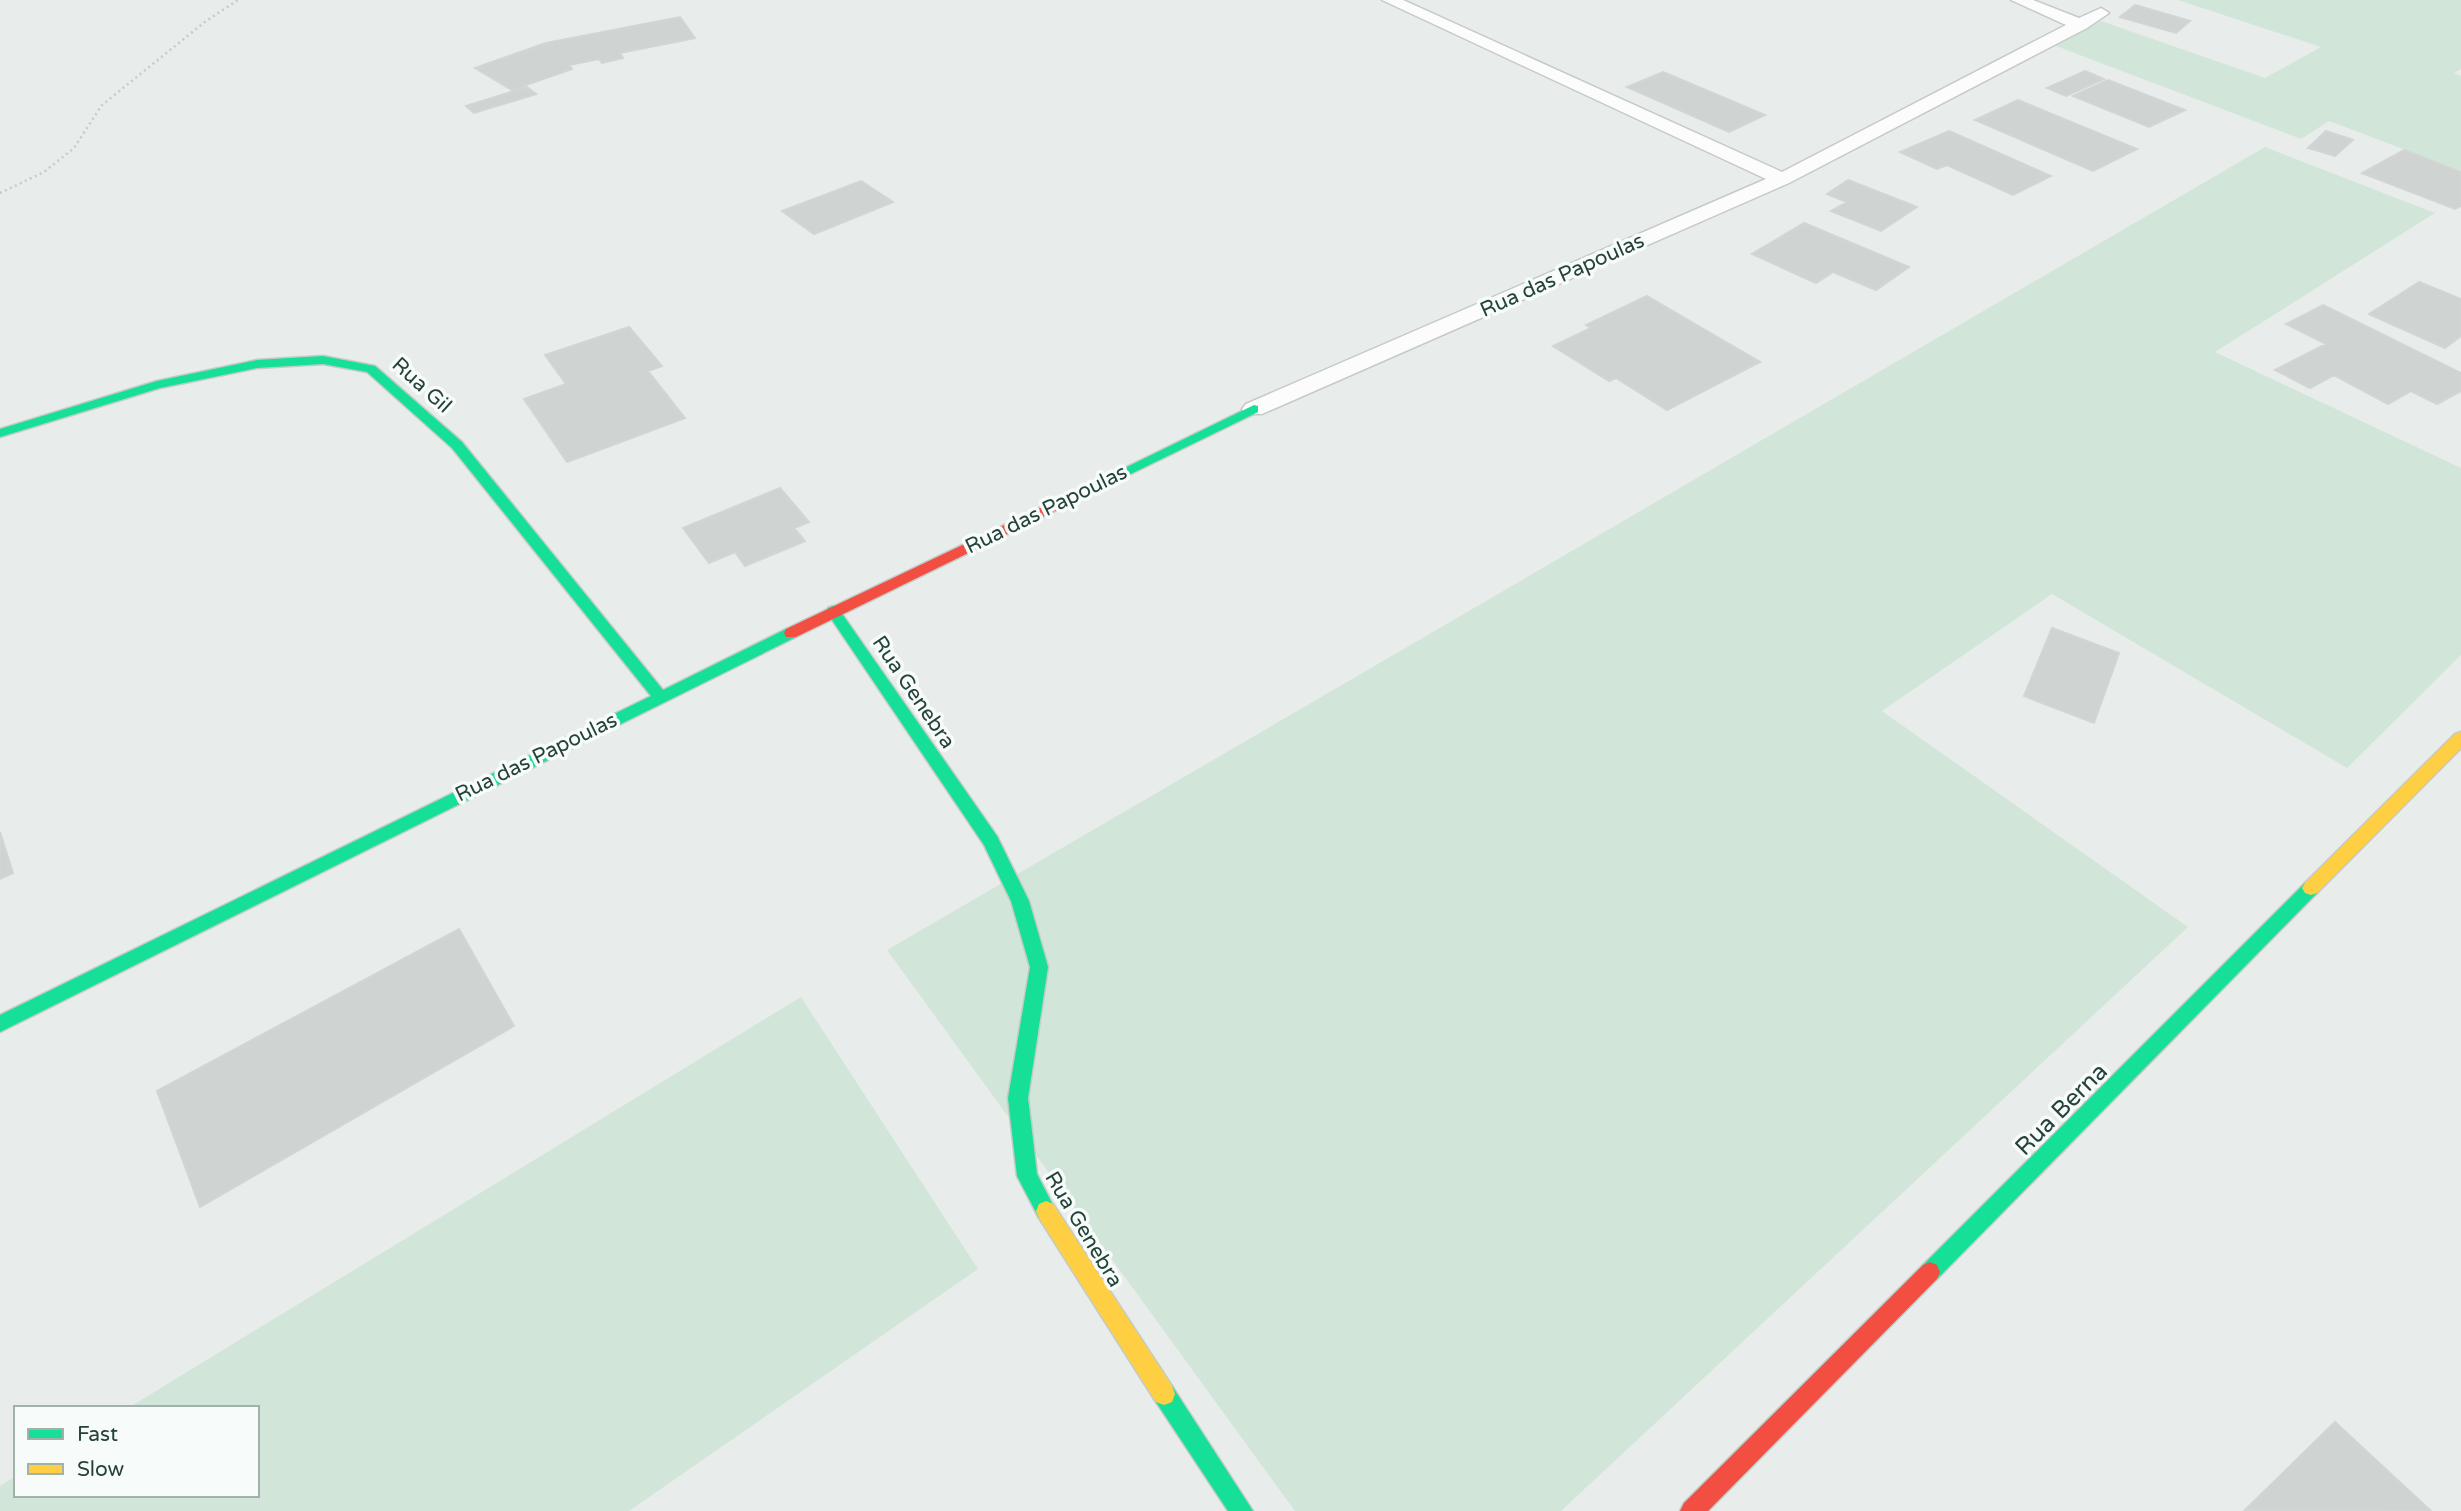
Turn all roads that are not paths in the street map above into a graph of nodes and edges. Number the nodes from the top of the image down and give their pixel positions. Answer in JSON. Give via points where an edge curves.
{"nodes":[{"id":1,"x":1390,"y":0,"type":"edge"},
{"id":2,"x":2020,"y":0,"type":"edge"},
{"id":3,"x":2101,"y":13,"type":"dead end"},
{"id":4,"x":2081,"y":25,"type":"junction"},
{"id":5,"x":1782,"y":179,"type":"junction"},
{"id":6,"x":1254,"y":409,"type":"joint"},
{"id":7,"x":0,"y":433,"type":"edge"},
{"id":8,"x":833,"y":611,"type":"junction"},
{"id":9,"x":660,"y":696,"type":"junction"},
{"id":10,"x":2461,"y":738,"type":"edge"},
{"id":11,"x":0,"y":1024,"type":"edge"},
{"id":12,"x":1241,"y":1511,"type":"edge"},
{"id":13,"x":1692,"y":1511,"type":"edge"}],
"edges":[{"from":1,"to":5,"type":"lane"},
{"from":2,"to":4,"type":"lane"},
{"from":3,"to":4,"type":"lane","name":"Rua das Papoulas"},
{"from":4,"to":5,"type":"lane","name":"Rua das Papoulas"},
{"from":5,"to":6,"type":"lane","name":"Rua das Papoulas"},
{"from":6,"to":8,"type":"street","name":"Rua das Papoulas"},
{"from":7,"to":9,"type":"street","name":"Rua Gil","via":[[158,385],[257,365],[323,360],[371,369],[457,445]]},
{"from":8,"to":9,"type":"street","name":"Rua das Papoulas"},
{"from":8,"to":12,"type":"street","name":"Rua Genebra","via":[[990,841],[1020,901],[1039,967],[1018,1098],[1027,1175],[1055,1228]]},
{"from":9,"to":11,"type":"street","name":"Rua das Papoulas"},
{"from":10,"to":13,"type":"street","name":"Rua Berna"}]}
